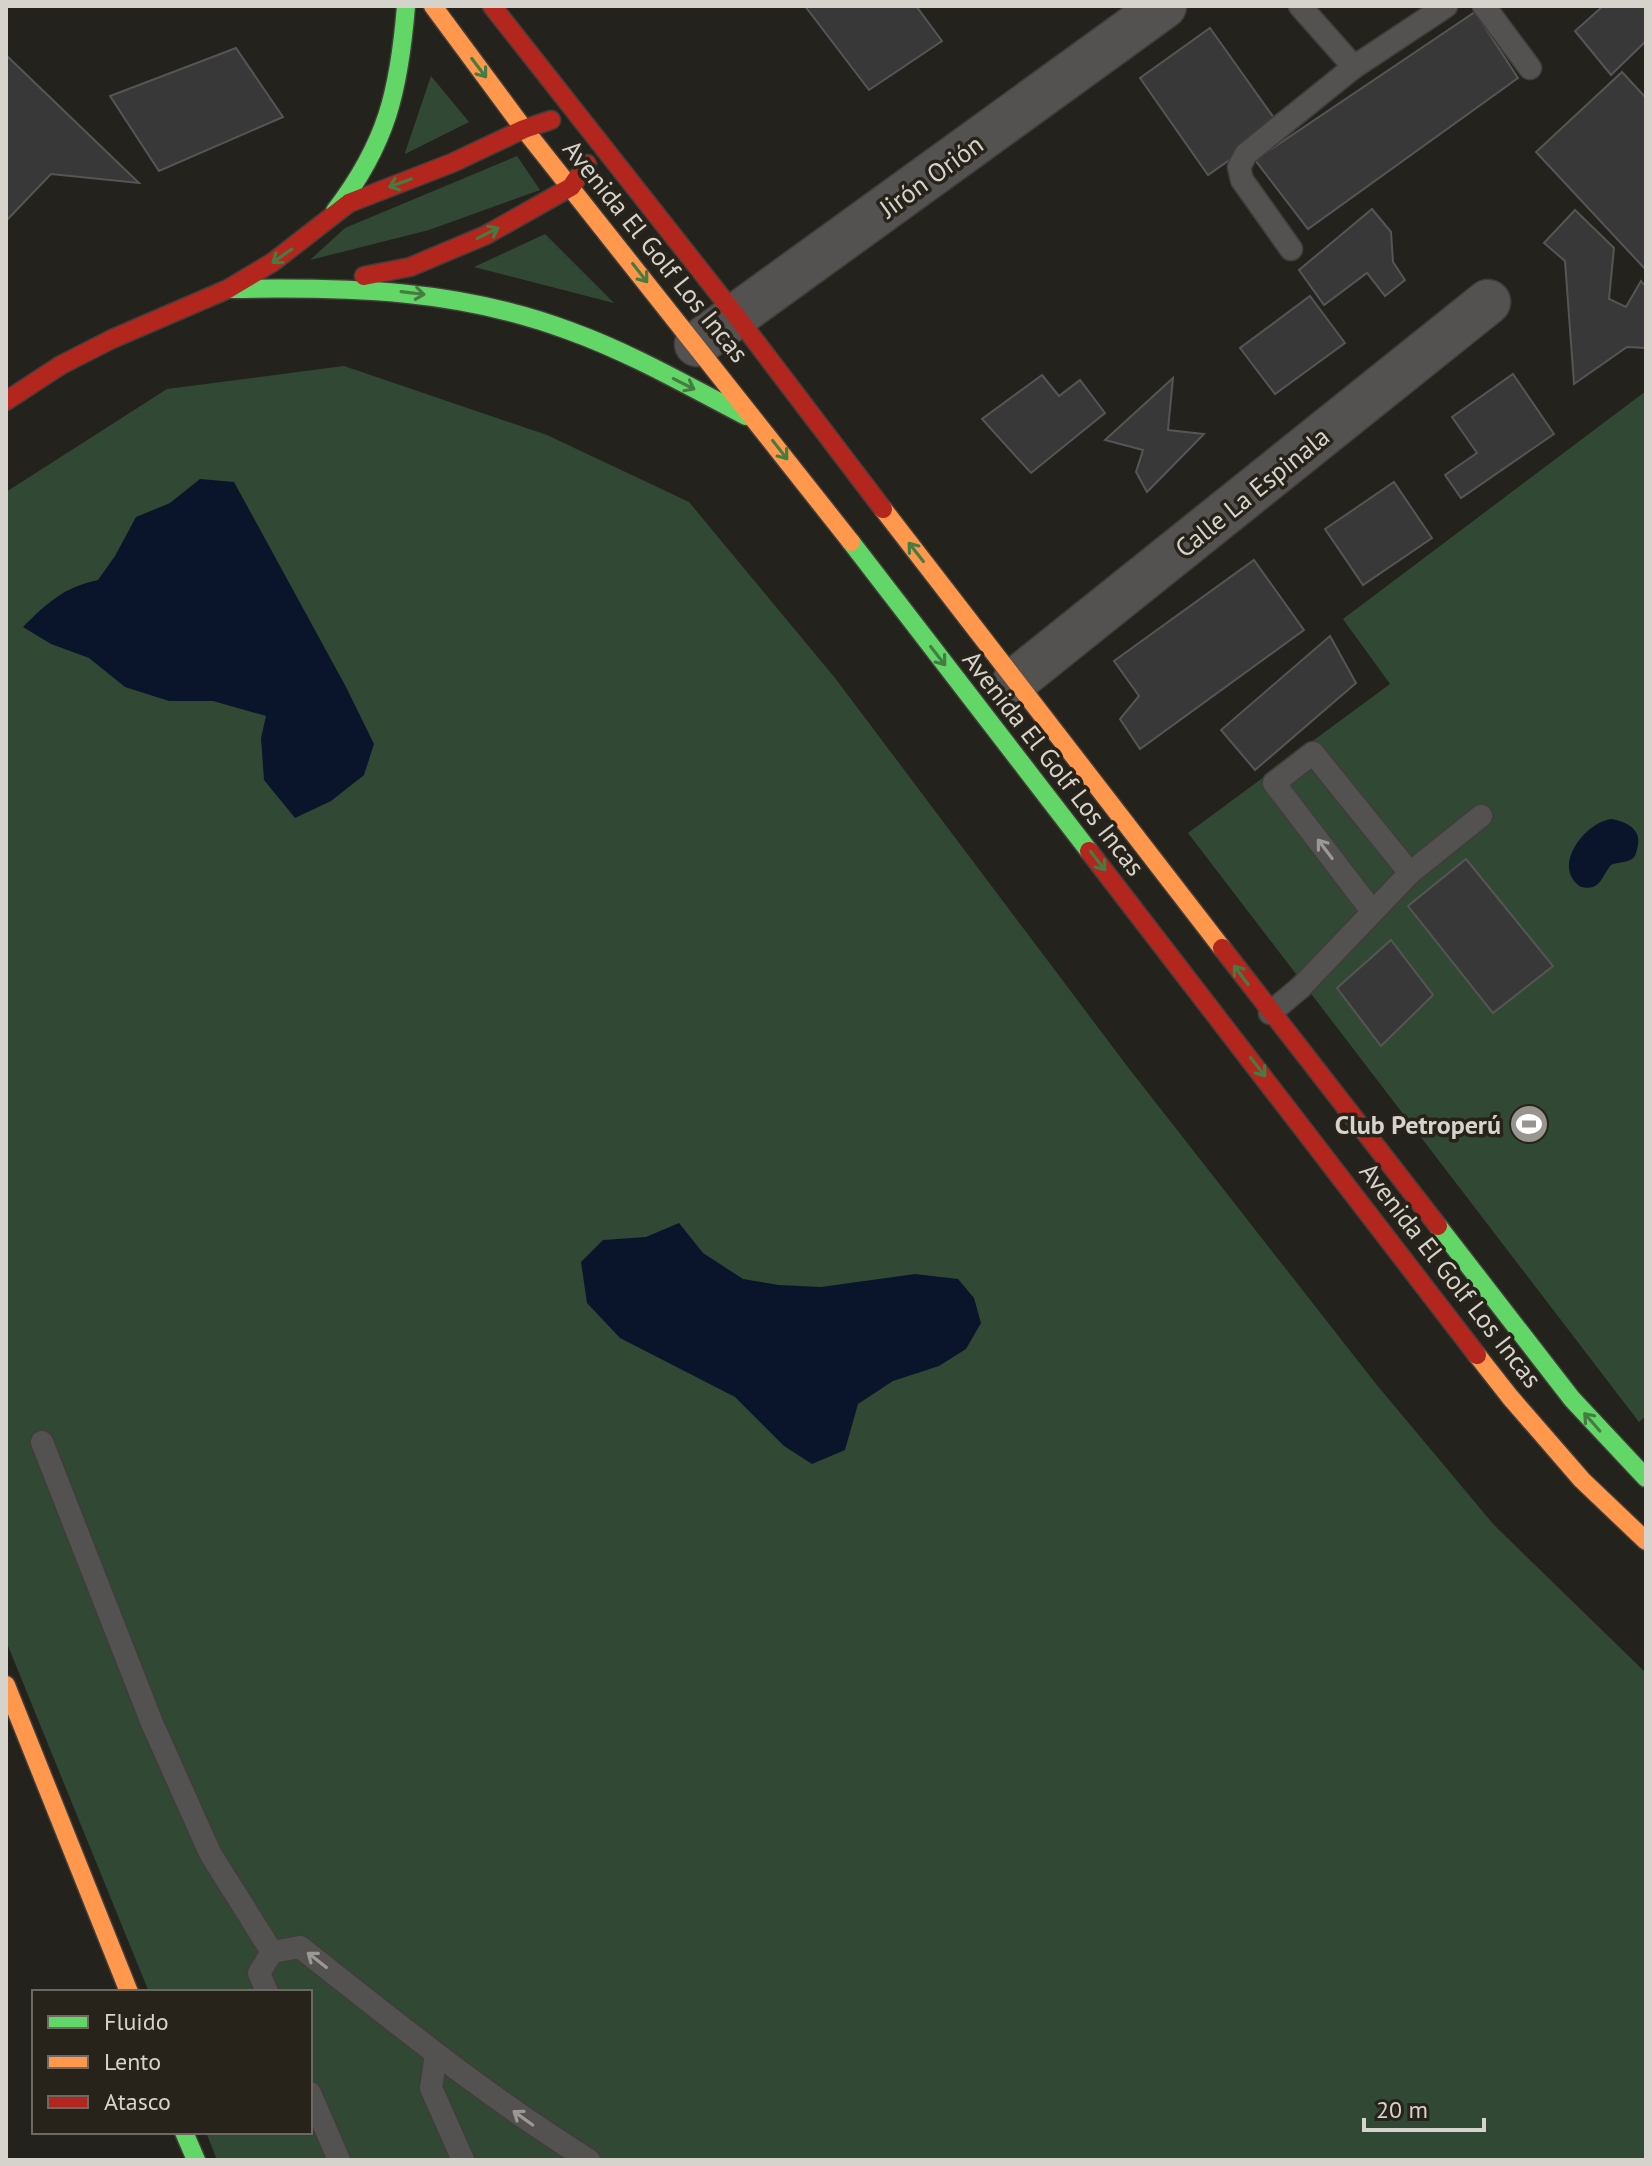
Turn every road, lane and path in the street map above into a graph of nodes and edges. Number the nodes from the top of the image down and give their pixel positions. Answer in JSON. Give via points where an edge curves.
{"nodes":[{"id":1,"x":406,"y":6,"type":"edge"},
{"id":2,"x":433,"y":6,"type":"edge"},
{"id":3,"x":492,"y":6,"type":"edge"},
{"id":4,"x":1164,"y":6,"type":"edge"},
{"id":5,"x":1300,"y":6,"type":"edge"},
{"id":6,"x":1446,"y":6,"type":"edge"},
{"id":7,"x":1484,"y":6,"type":"edge"},
{"id":8,"x":1354,"y":67,"type":"junction"},
{"id":9,"x":1530,"y":68,"type":"dead end"},
{"id":10,"x":577,"y":117,"type":"junction"},
{"id":11,"x":524,"y":129,"type":"junction"},
{"id":12,"x":596,"y":142,"type":"junction"},
{"id":13,"x":571,"y":187,"type":"junction"},
{"id":14,"x":331,"y":216,"type":"junction"},
{"id":15,"x":1291,"y":249,"type":"dead end"},
{"id":16,"x":307,"y":288,"type":"junction"},
{"id":17,"x":228,"y":289,"type":"junction"},
{"id":18,"x":1488,"y":302,"type":"dead end"},
{"id":19,"x":737,"y":317,"type":"junction"},
{"id":20,"x":684,"y":352,"type":"junction"},
{"id":21,"x":630,"y":357,"type":"junction"},
{"id":22,"x":6,"y":401,"type":"edge"},
{"id":23,"x":759,"y":423,"type":"junction"},
{"id":24,"x":1015,"y":681,"type":"junction"},
{"id":25,"x":1481,"y":816,"type":"dead end"},
{"id":26,"x":1410,"y":873,"type":"junction"},
{"id":27,"x":1372,"y":911,"type":"junction"},
{"id":28,"x":1270,"y":1013,"type":"junction"},
{"id":29,"x":42,"y":1442,"type":"dead end"},
{"id":30,"x":1646,"y":1478,"type":"edge"},
{"id":31,"x":1646,"y":1541,"type":"edge"},
{"id":32,"x":6,"y":1685,"type":"edge"},
{"id":33,"x":272,"y":1952,"type":"junction"},
{"id":34,"x":128,"y":1990,"type":"edge"},
{"id":35,"x":266,"y":1990,"type":"edge"},
{"id":36,"x":436,"y":2054,"type":"junction"},
{"id":37,"x":312,"y":2098,"type":"edge"},
{"id":38,"x":185,"y":2134,"type":"edge"},
{"id":39,"x":563,"y":2151,"type":"edge"},
{"id":40,"x":196,"y":2160,"type":"edge"},
{"id":41,"x":339,"y":2160,"type":"edge"},
{"id":42,"x":463,"y":2160,"type":"edge"},
{"id":43,"x":589,"y":2160,"type":"edge"}],
"edges":[{"from":1,"to":14,"type":"street","via":[[403,58],[383,129],[359,181]]},
{"from":2,"to":11,"type":"street","name":"Avenida El Golf Los Incas","one_way":true},
{"from":3,"to":10,"type":"street","name":"Avenida El Golf Los Incas"},
{"from":4,"to":19,"type":"street","name":"Jirón Orión"},
{"from":5,"to":8,"type":"lane"},
{"from":6,"to":8,"type":"lane"},
{"from":7,"to":9,"type":"lane"},
{"from":8,"to":15,"type":"lane","via":[[1246,154],[1239,167],[1242,180]]},
{"from":10,"to":11,"type":"street"},
{"from":10,"to":12,"type":"street","name":"Avenida El Golf Los Incas"},
{"from":11,"to":13,"type":"street","name":"Avenida El Golf Los Incas"},
{"from":11,"to":14,"type":"street","one_way":true,"via":[[360,197]]},
{"from":12,"to":13,"type":"street"},
{"from":12,"to":19,"type":"street","name":"Avenida El Golf Los Incas"},
{"from":16,"to":13,"type":"street","one_way":true,"via":[[410,267],[445,254]]},
{"from":13,"to":20,"type":"street","name":"Avenida El Golf Los Incas","one_way":true},
{"from":14,"to":17,"type":"street","one_way":true},
{"from":16,"to":17,"type":"street"},
{"from":16,"to":21,"type":"street","one_way":true,"via":[[396,291],[469,303],[542,321]]},
{"from":17,"to":22,"type":"street","via":[[86,352]]},
{"from":18,"to":24,"type":"street","name":"Calle La Espinala"},
{"from":19,"to":20,"type":"street","name":"Jirón Orión"},
{"from":24,"to":19,"type":"street","name":"Avenida El Golf Los Incas","one_way":true},
{"from":20,"to":21,"type":"street"},
{"from":20,"to":23,"type":"street","name":"Avenida El Golf Los Incas"},
{"from":21,"to":23,"type":"street","one_way":true},
{"from":23,"to":31,"type":"street","name":"Avenida El Golf Los Incas","one_way":true,"via":[[1510,1397],[1582,1480]]},
{"from":28,"to":24,"type":"street","name":"Avenida El Golf Los Incas","one_way":true},
{"from":25,"to":26,"type":"lane"},
{"from":26,"to":27,"type":"lane"},
{"from":27,"to":26,"type":"lane","one_way":true,"via":[[1274,783],[1313,753]]},
{"from":27,"to":28,"type":"lane"},
{"from":30,"to":28,"type":"street","name":"Avenida El Golf Los Incas","one_way":true,"via":[[1552,1375]]},
{"from":29,"to":33,"type":"lane","via":[[152,1723],[210,1853]]},
{"from":32,"to":34,"type":"street"},
{"from":33,"to":35,"type":"lane","via":[[259,1973]]},
{"from":36,"to":33,"type":"lane","one_way":true,"via":[[300,1947]]},
{"from":39,"to":36,"type":"lane","one_way":true},
{"from":36,"to":42,"type":"lane","via":[[431,2088]]},
{"from":37,"to":41,"type":"lane"},
{"from":38,"to":40,"type":"street"},
{"from":39,"to":43,"type":"lane"}]}
